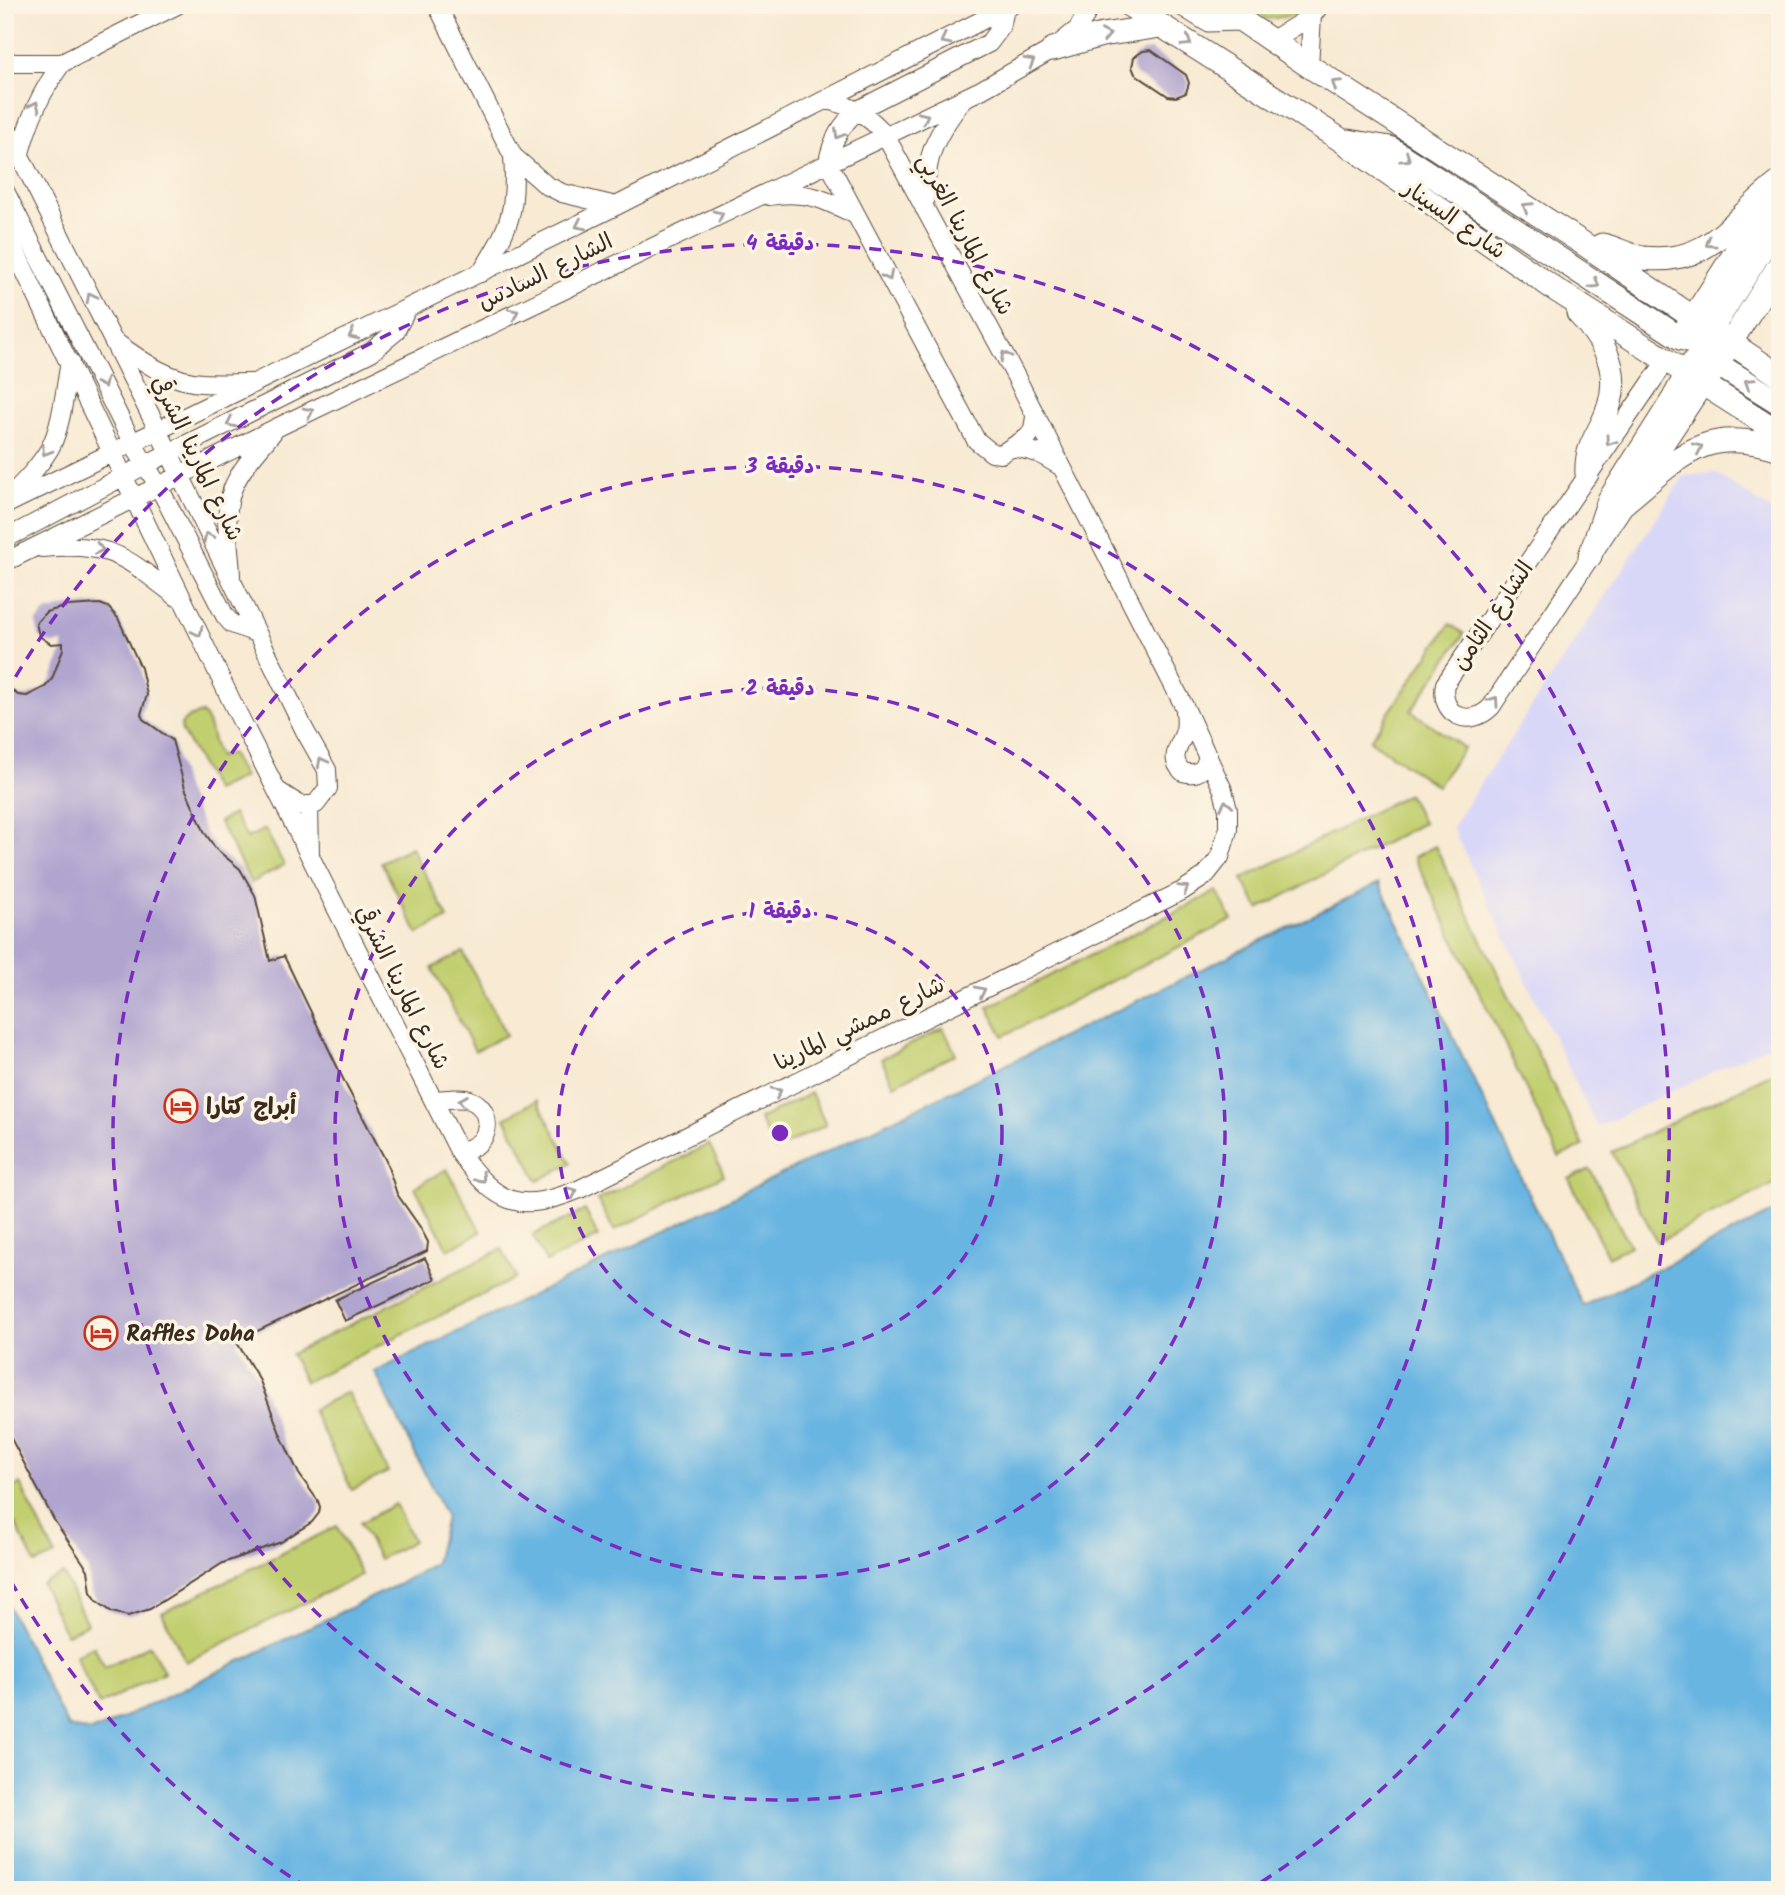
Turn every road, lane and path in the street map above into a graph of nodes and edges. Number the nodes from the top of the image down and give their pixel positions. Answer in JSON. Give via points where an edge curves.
{"nodes":[{"id":1,"x":177,"y":5,"type":"edge"},
{"id":2,"x":437,"y":5,"type":"edge"},
{"id":3,"x":1091,"y":5,"type":"edge"},
{"id":4,"x":1129,"y":5,"type":"edge"},
{"id":5,"x":1184,"y":5,"type":"edge"},
{"id":6,"x":1219,"y":5,"type":"edge"},
{"id":7,"x":1009,"y":7,"type":"edge"},
{"id":8,"x":1316,"y":11,"type":"edge"},
{"id":9,"x":1238,"y":19,"type":"junction"},
{"id":10,"x":1161,"y":26,"type":"junction"},
{"id":11,"x":1271,"y":41,"type":"junction"},
{"id":12,"x":1053,"y":49,"type":"junction"},
{"id":13,"x":5,"y":60,"type":"edge"},
{"id":14,"x":62,"y":63,"type":"junction"},
{"id":15,"x":1309,"y":66,"type":"junction"},
{"id":16,"x":964,"y":98,"type":"junction"},
{"id":17,"x":828,"y":100,"type":"junction"},
{"id":18,"x":858,"y":110,"type":"junction"},
{"id":19,"x":5,"y":126,"type":"edge"},
{"id":20,"x":885,"y":135,"type":"junction"},
{"id":21,"x":1341,"y":140,"type":"junction"},
{"id":22,"x":19,"y":153,"type":"junction"},
{"id":23,"x":513,"y":156,"type":"junction"},
{"id":24,"x":828,"y":162,"type":"junction"},
{"id":25,"x":1780,"y":183,"type":"edge"},
{"id":26,"x":5,"y":191,"type":"edge"},
{"id":27,"x":755,"y":197,"type":"junction"},
{"id":28,"x":617,"y":206,"type":"junction"},
{"id":29,"x":924,"y":208,"type":"junction"},
{"id":30,"x":856,"y":215,"type":"junction"},
{"id":31,"x":1780,"y":219,"type":"edge"},
{"id":32,"x":5,"y":230,"type":"edge"},
{"id":33,"x":1584,"y":244,"type":"junction"},
{"id":34,"x":1780,"y":264,"type":"edge"},
{"id":35,"x":481,"y":273,"type":"junction"},
{"id":36,"x":1556,"y":290,"type":"junction"},
{"id":37,"x":407,"y":309,"type":"junction"},
{"id":38,"x":113,"y":340,"type":"junction"},
{"id":39,"x":1702,"y":351,"type":"junction"},
{"id":40,"x":1666,"y":361,"type":"junction"},
{"id":41,"x":70,"y":362,"type":"junction"},
{"id":42,"x":1780,"y":376,"type":"edge"},
{"id":43,"x":254,"y":383,"type":"junction"},
{"id":44,"x":1780,"y":403,"type":"edge"},
{"id":45,"x":1035,"y":417,"type":"junction"},
{"id":46,"x":278,"y":427,"type":"junction"},
{"id":47,"x":159,"y":432,"type":"junction"},
{"id":48,"x":1780,"y":433,"type":"edge"},
{"id":49,"x":133,"y":444,"type":"junction"},
{"id":50,"x":1015,"y":447,"type":"junction"},
{"id":51,"x":1780,"y":449,"type":"edge"},
{"id":52,"x":113,"y":453,"type":"junction"},
{"id":53,"x":169,"y":455,"type":"junction"},
{"id":54,"x":145,"y":465,"type":"junction"},
{"id":55,"x":1060,"y":466,"type":"junction"},
{"id":56,"x":1587,"y":474,"type":"junction"},
{"id":57,"x":179,"y":477,"type":"junction"},
{"id":58,"x":123,"y":478,"type":"junction"},
{"id":59,"x":159,"y":487,"type":"junction"},
{"id":60,"x":133,"y":500,"type":"junction"},
{"id":61,"x":5,"y":503,"type":"edge"},
{"id":62,"x":1625,"y":503,"type":"junction"},
{"id":63,"x":5,"y":540,"type":"edge"},
{"id":64,"x":32,"y":549,"type":"junction"},
{"id":65,"x":1590,"y":556,"type":"junction"},
{"id":66,"x":5,"y":562,"type":"edge"},
{"id":67,"x":231,"y":582,"type":"junction"},
{"id":68,"x":182,"y":600,"type":"junction"},
{"id":69,"x":256,"y":633,"type":"junction"},
{"id":70,"x":1185,"y":708,"type":"junction"},
{"id":71,"x":1208,"y":756,"type":"junction"},
{"id":72,"x":277,"y":791,"type":"junction"},
{"id":73,"x":309,"y":806,"type":"junction"},
{"id":74,"x":1220,"y":857,"type":"joint"},
{"id":75,"x":310,"y":858,"type":"junction"},
{"id":76,"x":433,"y":1100,"type":"junction"},
{"id":77,"x":460,"y":1153,"type":"junction"},
{"id":78,"x":507,"y":1198,"type":"joint"}],
"edges":[{"from":1,"to":14,"type":"street"},
{"from":2,"to":23,"type":"street"},
{"from":3,"to":12,"type":"street","name":"الشارع السادس","via":[[1077,29]]},
{"from":4,"to":10,"type":"street","name":"شارع السينار"},
{"from":5,"to":9,"type":"street","via":[[1208,20]]},
{"from":6,"to":9,"type":"street","name":"شارع السينار"},
{"from":7,"to":17,"type":"street","name":"الشارع السادس","one_way":true},
{"from":7,"to":18,"type":"street","via":[[989,43]]},
{"from":8,"to":11,"type":"street"},
{"from":8,"to":15,"type":"street"},
{"from":9,"to":11,"type":"street","name":"شارع السينار"},
{"from":12,"to":10,"type":"street","one_way":true},
{"from":10,"to":21,"type":"street","name":"شارع السينار","one_way":true},
{"from":11,"to":15,"type":"street","name":"شارع السينار"},
{"from":16,"to":12,"type":"street","name":"الشارع السادس","one_way":true},
{"from":13,"to":14,"type":"street"},
{"from":22,"to":14,"type":"street","one_way":true,"via":[[36,103]]},
{"from":33,"to":15,"type":"street","name":"شارع السينار","one_way":true},
{"from":20,"to":16,"type":"street","name":"الشارع السادس","one_way":true},
{"from":16,"to":29,"type":"street","via":[[936,136],[929,154]]},
{"from":17,"to":18,"type":"street","name":"شارع المارينا الغربي"},
{"from":17,"to":28,"type":"street","name":"الشارع السادس"},
{"from":18,"to":20,"type":"street","name":"شارع المارينا الغربي"},
{"from":18,"to":24,"type":"street","one_way":true,"via":[[835,139]]},
{"from":19,"to":22,"type":"street","name":"شارع المارينا الشرقي"},
{"from":20,"to":24,"type":"street","name":"الشارع السادس"},
{"from":20,"to":29,"type":"street","name":"شارع المارينا الغربي"},
{"from":21,"to":36,"type":"street","name":"شارع السينار"},
{"from":21,"to":39,"type":"street","one_way":true,"via":[[1391,148]]},
{"from":38,"to":22,"type":"street","name":"شارع المارينا الشرقي","one_way":true},
{"from":23,"to":28,"type":"street","via":[[562,194]]},
{"from":23,"to":35,"type":"street","via":[[512,214]]},
{"from":24,"to":27,"type":"street","name":"الشارع السادس"},
{"from":24,"to":30,"type":"street"},
{"from":25,"to":33,"type":"street","one_way":true,"via":[[1714,242],[1682,257],[1644,258],[1608,246]]},
{"from":25,"to":39,"type":"street","name":"الشارع الثامن"},
{"from":26,"to":49,"type":"street","one_way":true},
{"from":27,"to":30,"type":"street","via":[[810,194]]},
{"from":46,"to":27,"type":"street","name":"الشارع السادس","one_way":true},
{"from":28,"to":35,"type":"street","name":"الشارع السادس","one_way":true},
{"from":45,"to":29,"type":"street","name":"شارع المارينا الغربي","one_way":true},
{"from":30,"to":50,"type":"street","one_way":true,"via":[[976,440],[992,453]]},
{"from":31,"to":39,"type":"street"},
{"from":32,"to":41,"type":"street","name":"شارع المارينا الشرقي"},
{"from":33,"to":39,"type":"street","name":"شارع السينار"},
{"from":34,"to":39,"type":"street","name":"الشارع الثامن"},
{"from":35,"to":37,"type":"street","name":"الشارع السادس"},
{"from":36,"to":40,"type":"street","name":"شارع السينار"},
{"from":36,"to":56,"type":"street","via":[[1595,331],[1612,366],[1610,400],[1586,456]]},
{"from":37,"to":43,"type":"street","name":"الشارع السادس","one_way":true},
{"from":37,"to":53,"type":"street","one_way":true,"via":[[395,332],[371,352]]},
{"from":38,"to":43,"type":"street","via":[[179,379]]},
{"from":38,"to":47,"type":"street","name":"شارع المارينا الشرقي"},
{"from":39,"to":40,"type":"street","name":"شارع السينار"},
{"from":39,"to":42,"type":"street","name":"شارع السينار"},
{"from":44,"to":39,"type":"street","one_way":true},
{"from":39,"to":48,"type":"street","name":"شارع السينار"},
{"from":39,"to":62,"type":"street","name":"الشارع الثامن"},
{"from":39,"to":65,"type":"street","via":[[1609,500]]},
{"from":40,"to":56,"type":"street","name":"الشارع الثامن","one_way":true},
{"from":41,"to":52,"type":"street","name":"شارع المارينا الشرقي"},
{"from":41,"to":61,"type":"street","one_way":true,"via":[[51,446]]},
{"from":43,"to":47,"type":"street","name":"الشارع السادس"},
{"from":45,"to":50,"type":"street","via":[[1028,437]]},
{"from":45,"to":55,"type":"street","name":"شارع المارينا الغربي"},
{"from":46,"to":57,"type":"street","name":"الشارع السادس"},
{"from":46,"to":67,"type":"street","via":[[247,463],[229,498]]},
{"from":47,"to":49,"type":"street","name":"الشارع السادس"},
{"from":47,"to":53,"type":"street","name":"شارع المارينا الشرقي"},
{"from":47,"to":54,"type":"street"},
{"from":49,"to":52,"type":"street","name":"الشارع السادس"},
{"from":49,"to":54,"type":"street"},
{"from":50,"to":55,"type":"street"},
{"from":62,"to":51,"type":"street","one_way":true,"via":[[1673,463],[1707,443],[1755,441]]},
{"from":52,"to":54,"type":"street"},
{"from":52,"to":58,"type":"street","name":"شارع المارينا الشرقي"},
{"from":52,"to":61,"type":"street","name":"الشارع السادس"},
{"from":53,"to":54,"type":"street"},
{"from":53,"to":57,"type":"street","name":"شارع المارينا الشرقي"},
{"from":54,"to":57,"type":"street"},
{"from":54,"to":58,"type":"street"},
{"from":54,"to":59,"type":"street"},
{"from":54,"to":60,"type":"street"},
{"from":55,"to":70,"type":"street","name":"شارع المارينا الغربي"},
{"from":56,"to":65,"type":"street","name":"الشارع الثامن","one_way":true,"via":[[1445,684],[1445,701],[1454,714],[1477,717],[1490,707]]},
{"from":57,"to":59,"type":"street","name":"الشارع السادس"},
{"from":67,"to":57,"type":"street","name":"شارع المارينا الشرقي","one_way":true},
{"from":58,"to":60,"type":"street","name":"شارع المارينا الشرقي"},
{"from":58,"to":63,"type":"street"},
{"from":59,"to":60,"type":"street","name":"الشارع السادس"},
{"from":59,"to":69,"type":"street","via":[[225,616],[232,624]]},
{"from":60,"to":64,"type":"street","name":"الشارع السادس"},
{"from":60,"to":68,"type":"street","name":"شارع المارينا الشرقي"},
{"from":62,"to":65,"type":"street","name":"الشارع الثامن"},
{"from":64,"to":66,"type":"street","name":"الشارع السادس"},
{"from":64,"to":68,"type":"street","one_way":true,"via":[[85,546],[113,552]]},
{"from":67,"to":69,"type":"street","name":"شارع المارينا الشرقي"},
{"from":68,"to":72,"type":"street","name":"شارع المارينا الشرقي","one_way":true},
{"from":73,"to":69,"type":"street","name":"شارع المارينا الشرقي","one_way":true,"via":[[327,793],[327,770]]},
{"from":70,"to":71,"type":"street","name":"شارع المارينا الغربي"},
{"from":70,"to":71,"type":"street","via":[[1186,726],[1175,761],[1191,774],[1206,766]]},
{"from":74,"to":71,"type":"street","name":"شارع المارينا الغربي","one_way":true,"via":[[1228,810]]},
{"from":72,"to":73,"type":"street","via":[[294,803]]},
{"from":72,"to":75,"type":"street","name":"شارع المارينا الشرقي"},
{"from":73,"to":75,"type":"street","name":"شارع المارينا الشرقي"},
{"from":78,"to":74,"type":"street","name":"شارع ممشي المارينا","one_way":true,"via":[[538,1203],[580,1189],[1182,891],[1205,876]]},
{"from":75,"to":76,"type":"street","name":"شارع المارينا الشرقي"},
{"from":76,"to":77,"type":"street","name":"شارع المارينا الشرقي"},
{"from":77,"to":76,"type":"street","name":"شارع المارينا الشرقي","one_way":true,"via":[[482,1139],[487,1127],[484,1111],[466,1099]]},
{"from":77,"to":78,"type":"street","name":"شارع المارينا الشرقي","one_way":true,"via":[[482,1181]]}]}
